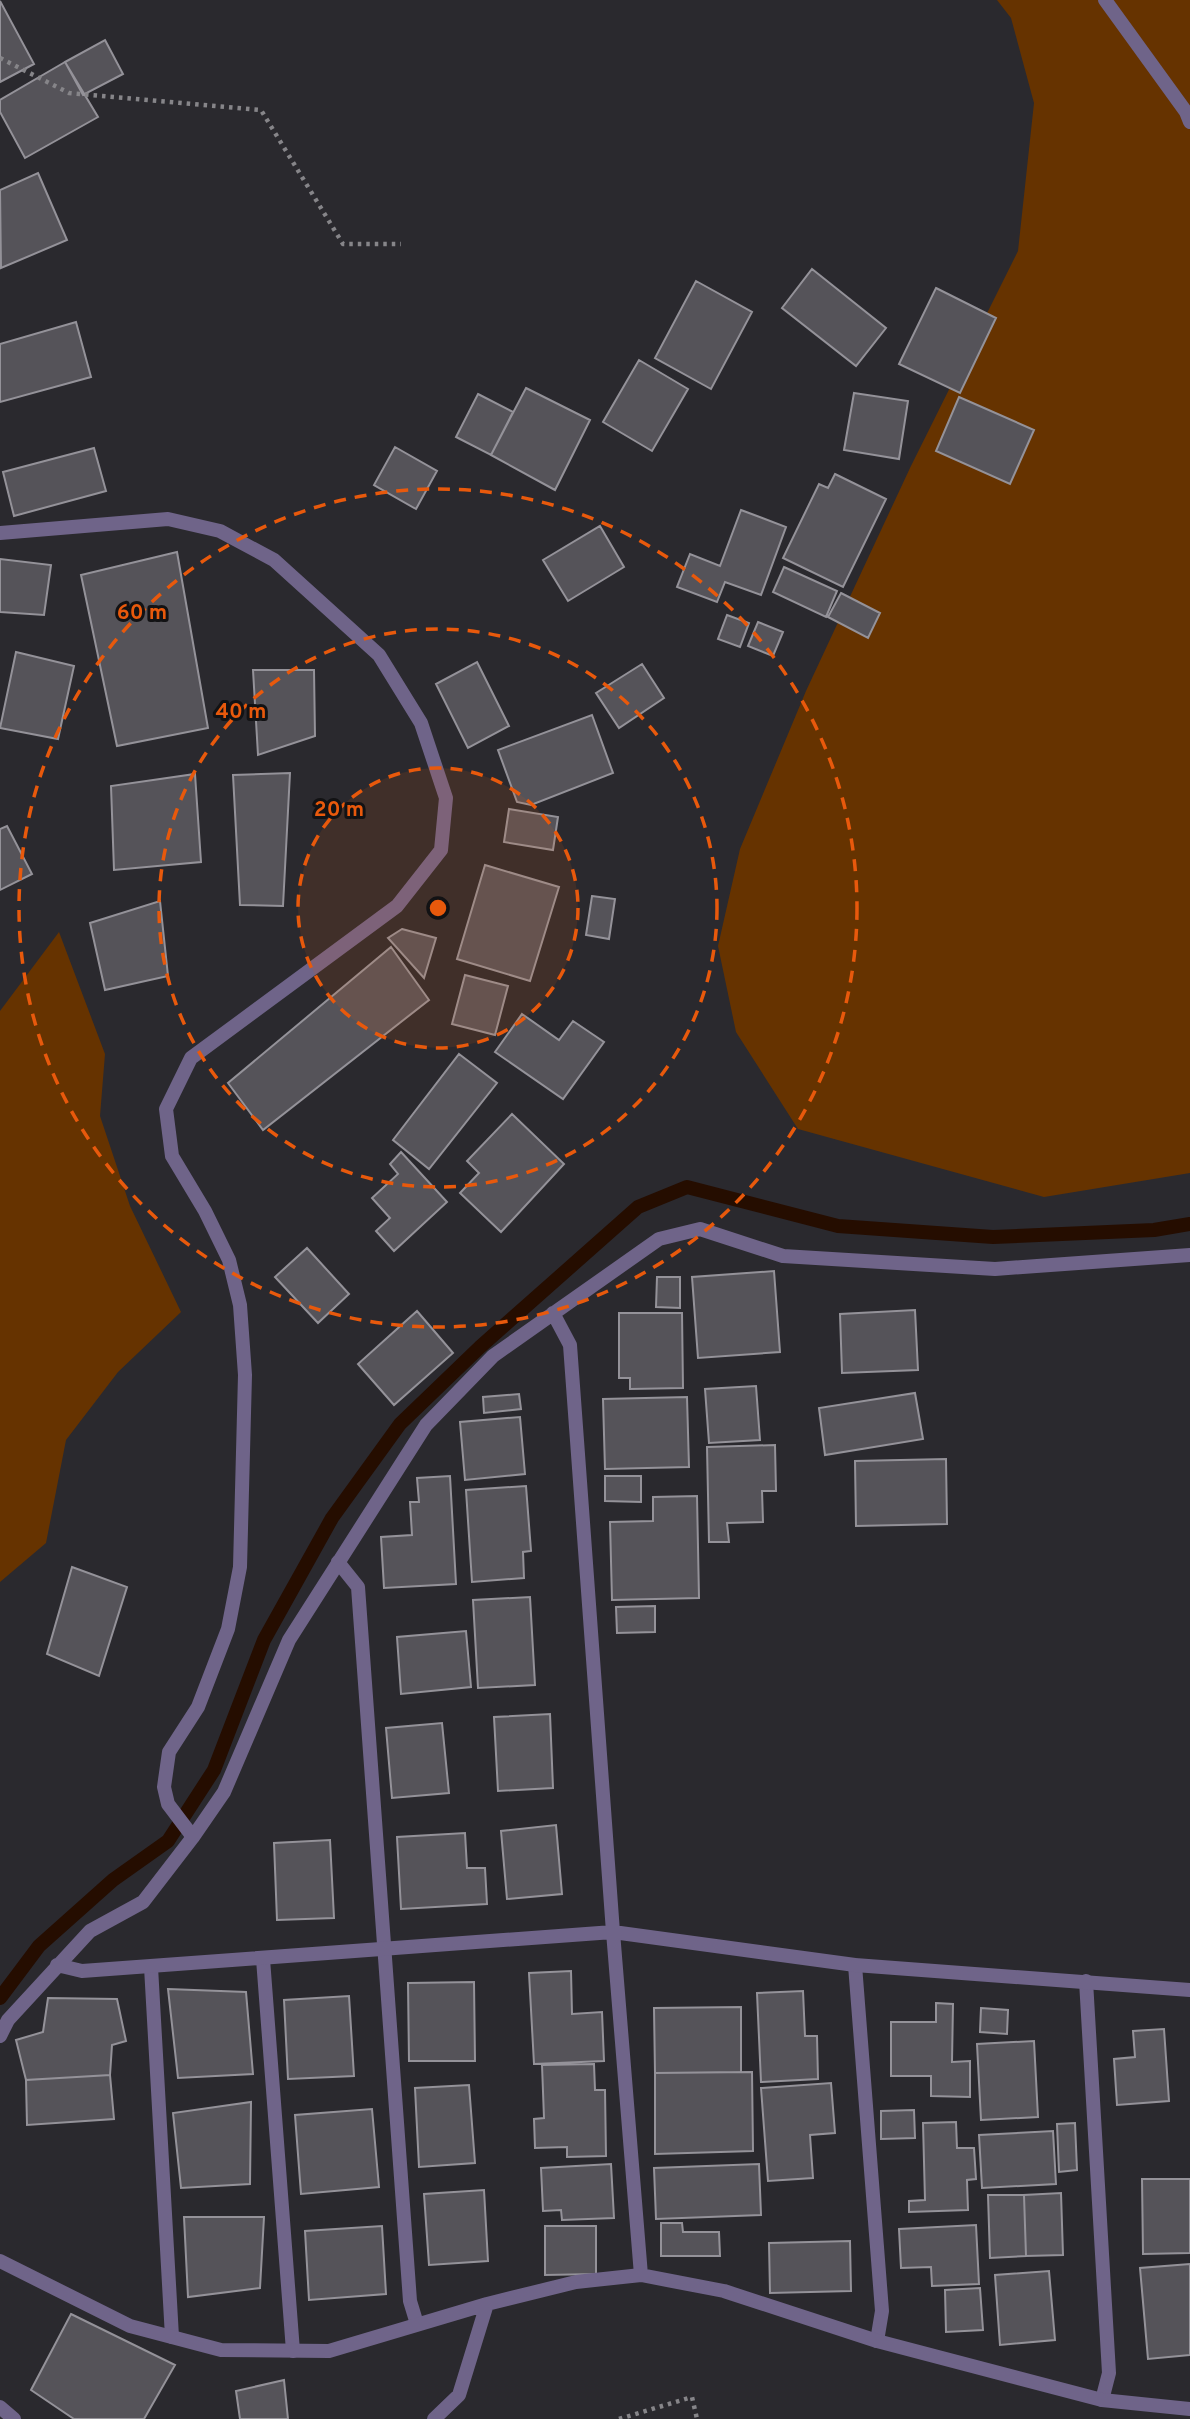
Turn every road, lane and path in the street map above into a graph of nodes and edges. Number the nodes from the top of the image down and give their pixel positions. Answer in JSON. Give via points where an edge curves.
{"nodes":[{"id":1,"x":1105,"y":0,"type":"edge"},
{"id":2,"x":0,"y":58,"type":"edge"},
{"id":3,"x":1190,"y":122,"type":"edge"},
{"id":4,"x":401,"y":244,"type":"dead end"},
{"id":5,"x":0,"y":533,"type":"edge"},
{"id":6,"x":1190,"y":1255,"type":"edge"},
{"id":7,"x":553,"y":1313,"type":"junction"},
{"id":8,"x":338,"y":1562,"type":"junction"},
{"id":9,"x":190,"y":1833,"type":"junction"},
{"id":10,"x":613,"y":1932,"type":"junction"},
{"id":11,"x":383,"y":1950,"type":"junction"},
{"id":12,"x":262,"y":1959,"type":"junction"},
{"id":13,"x":57,"y":1965,"type":"junction"},
{"id":14,"x":855,"y":1965,"type":"junction"},
{"id":15,"x":151,"y":1967,"type":"junction"},
{"id":16,"x":1086,"y":1981,"type":"junction"},
{"id":17,"x":1190,"y":1990,"type":"edge"},
{"id":18,"x":0,"y":2036,"type":"edge"},
{"id":19,"x":0,"y":2261,"type":"edge"},
{"id":20,"x":641,"y":2275,"type":"junction"},
{"id":21,"x":487,"y":2304,"type":"junction"},
{"id":22,"x":417,"y":2324,"type":"junction"},
{"id":23,"x":172,"y":2337,"type":"junction"},
{"id":24,"x":877,"y":2341,"type":"junction"},
{"id":25,"x":293,"y":2351,"type":"junction"},
{"id":26,"x":1102,"y":2400,"type":"junction"},
{"id":27,"x":0,"y":2407,"type":"edge"},
{"id":28,"x":1190,"y":2409,"type":"edge"},
{"id":29,"x":14,"y":2419,"type":"edge"},
{"id":30,"x":434,"y":2419,"type":"edge"},
{"id":31,"x":619,"y":2419,"type":"edge"},
{"id":32,"x":697,"y":2419,"type":"edge"}],
"edges":[{"from":1,"to":3,"type":"street"},
{"from":2,"to":4,"type":"path","via":[[69,93],[261,110],[343,244]]},
{"from":5,"to":9,"type":"street","via":[[168,519],[220,531],[274,560],[379,656],[421,723],[446,798],[441,850],[397,906],[191,1058],[166,1108],[172,1156],[229,1260],[240,1305],[245,1375],[240,1567],[228,1629],[198,1707],[169,1752],[164,1787],[168,1804]]},
{"from":6,"to":7,"type":"street","via":[[995,1269],[783,1256],[700,1229],[659,1239]]},
{"from":7,"to":8,"type":"street","via":[[493,1356],[426,1425]]},
{"from":7,"to":10,"type":"street","via":[[570,1345]]},
{"from":8,"to":9,"type":"street","via":[[289,1640],[224,1792]]},
{"from":8,"to":11,"type":"street","via":[[358,1587]]},
{"from":9,"to":13,"type":"street","via":[[143,1902],[90,1931]]},
{"from":10,"to":11,"type":"street"},
{"from":10,"to":14,"type":"street"},
{"from":10,"to":20,"type":"street"},
{"from":11,"to":12,"type":"street"},
{"from":11,"to":22,"type":"street","via":[[410,2301]]},
{"from":12,"to":15,"type":"street"},
{"from":12,"to":25,"type":"street"},
{"from":13,"to":15,"type":"street","via":[[82,1972]]},
{"from":13,"to":18,"type":"street"},
{"from":14,"to":16,"type":"street"},
{"from":14,"to":24,"type":"street","via":[[882,2311]]},
{"from":15,"to":23,"type":"street"},
{"from":16,"to":17,"type":"street"},
{"from":16,"to":26,"type":"street","via":[[1110,2373]]},
{"from":19,"to":23,"type":"street","via":[[130,2326]]},
{"from":20,"to":21,"type":"street","via":[[576,2281]]},
{"from":20,"to":24,"type":"street","via":[[724,2291]]},
{"from":21,"to":22,"type":"street"},
{"from":21,"to":30,"type":"street","via":[[459,2395]]},
{"from":22,"to":25,"type":"street","via":[[329,2351]]},
{"from":23,"to":25,"type":"street","via":[[221,2350]]},
{"from":24,"to":26,"type":"street"},
{"from":26,"to":28,"type":"street"},
{"from":27,"to":29,"type":"street"},
{"from":31,"to":32,"type":"path","via":[[692,2398]]}]}
